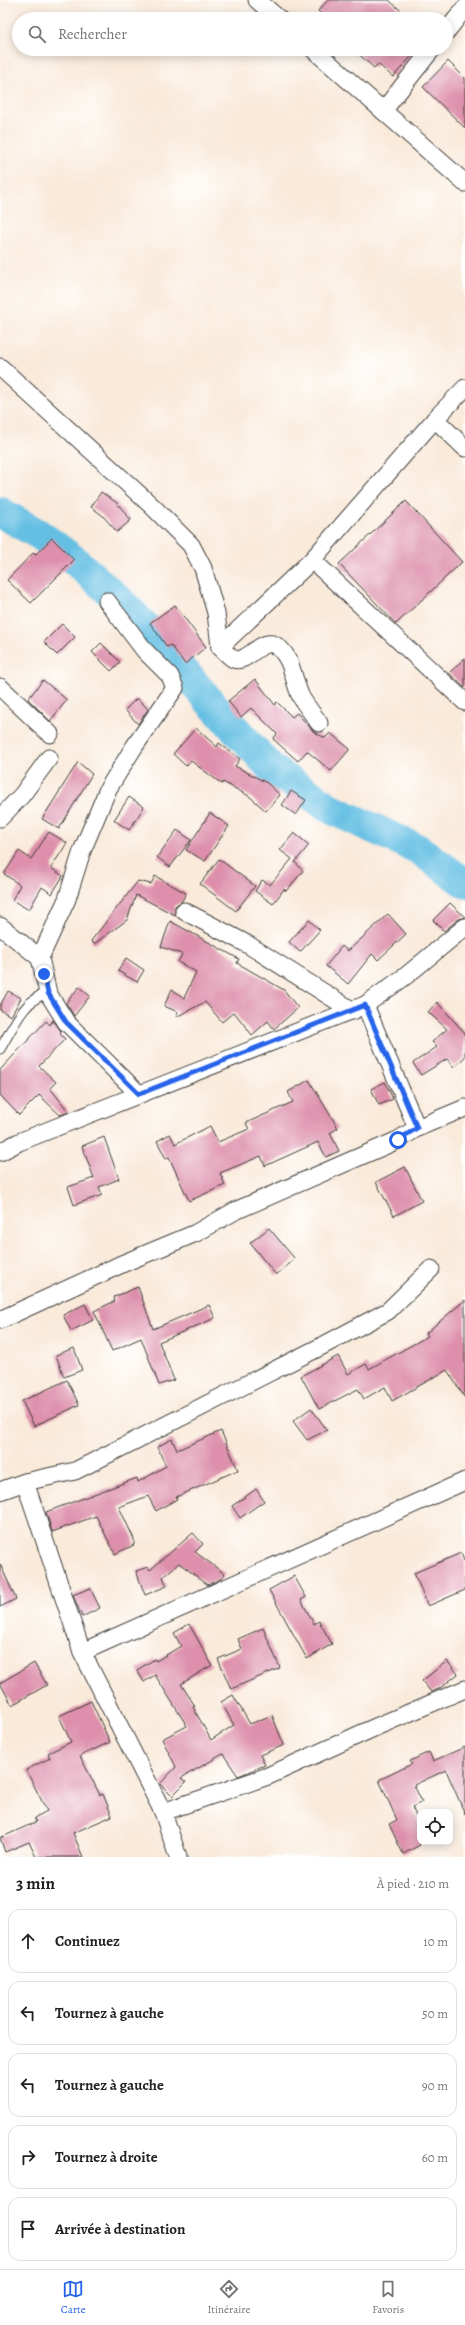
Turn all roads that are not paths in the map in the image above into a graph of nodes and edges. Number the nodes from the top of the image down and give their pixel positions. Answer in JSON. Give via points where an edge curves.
{"nodes":[{"id":1,"x":257,"y":0,"type":"edge"},
{"id":2,"x":462,"y":0,"type":"edge"},
{"id":3,"x":465,"y":3,"type":"edge"},
{"id":4,"x":465,"y":8,"type":"edge"},
{"id":5,"x":271,"y":12,"type":"edge"},
{"id":6,"x":453,"y":23,"type":"edge"},
{"id":7,"x":321,"y":56,"type":"edge"},
{"id":8,"x":426,"y":56,"type":"edge"},
{"id":9,"x":383,"y":111,"type":"junction"},
{"id":10,"x":465,"y":183,"type":"edge"},
{"id":11,"x":0,"y":367,"type":"edge"},
{"id":12,"x":465,"y":388,"type":"edge"},
{"id":13,"x":435,"y":419,"type":"junction"},
{"id":14,"x":465,"y":448,"type":"edge"},
{"id":15,"x":312,"y":560,"type":"junction"},
{"id":16,"x":107,"y":601,"type":"dead end"},
{"id":17,"x":220,"y":647,"type":"junction"},
{"id":18,"x":0,"y":686,"type":"edge"},
{"id":19,"x":465,"y":702,"type":"edge"},
{"id":20,"x":318,"y":723,"type":"dead end"},
{"id":21,"x":50,"y":734,"type":"dead end"},
{"id":22,"x":49,"y":758,"type":"dead end"},
{"id":23,"x":0,"y":818,"type":"edge"},
{"id":24,"x":184,"y":911,"type":"dead end"},
{"id":25,"x":0,"y":926,"type":"edge"},
{"id":26,"x":465,"y":927,"type":"edge"},
{"id":27,"x":40,"y":958,"type":"junction"},
{"id":28,"x":48,"y":993,"type":"junction"},
{"id":29,"x":359,"y":1008,"type":"junction"},
{"id":30,"x":0,"y":1049,"type":"edge"},
{"id":31,"x":139,"y":1094,"type":"junction"},
{"id":32,"x":465,"y":1108,"type":"edge"},
{"id":33,"x":417,"y":1128,"type":"junction"},
{"id":34,"x":0,"y":1152,"type":"edge"},
{"id":35,"x":430,"y":1269,"type":"dead end"},
{"id":36,"x":0,"y":1320,"type":"edge"},
{"id":37,"x":465,"y":1481,"type":"edge"},
{"id":38,"x":25,"y":1482,"type":"junction"},
{"id":39,"x":0,"y":1491,"type":"edge"},
{"id":40,"x":82,"y":1652,"type":"junction"},
{"id":41,"x":465,"y":1689,"type":"edge"},
{"id":42,"x":163,"y":1812,"type":"junction"},
{"id":43,"x":178,"y":1857,"type":"edge"}],
"edges":[{"from":1,"to":5,"type":"street"},
{"from":2,"to":3,"type":"street"},
{"from":4,"to":6,"type":"street"},
{"from":7,"to":9,"type":"street"},
{"from":8,"to":9,"type":"street"},
{"from":9,"to":10,"type":"street"},
{"from":11,"to":17,"type":"street","via":[[191,545],[203,568],[216,613]]},
{"from":12,"to":13,"type":"street"},
{"from":13,"to":14,"type":"street"},
{"from":13,"to":15,"type":"street"},
{"from":15,"to":17,"type":"street"},
{"from":15,"to":19,"type":"street"},
{"from":16,"to":27,"type":"street","via":[[145,651],[170,676],[175,688],[108,789],[82,851],[67,899]]},
{"from":17,"to":20,"type":"street","via":[[234,660],[241,660],[266,644],[279,647],[293,671],[301,696]]},
{"from":18,"to":21,"type":"street"},
{"from":22,"to":23,"type":"street","via":[[22,795]]},
{"from":24,"to":29,"type":"street"},
{"from":25,"to":27,"type":"street"},
{"from":26,"to":29,"type":"street","via":[[407,975]]},
{"from":27,"to":28,"type":"street"},
{"from":28,"to":30,"type":"lane","via":[[30,1001]]},
{"from":28,"to":31,"type":"street","via":[[66,1022]]},
{"from":29,"to":31,"type":"street"},
{"from":29,"to":33,"type":"street"},
{"from":31,"to":34,"type":"street"},
{"from":32,"to":33,"type":"street"},
{"from":33,"to":36,"type":"street","via":[[398,1140],[236,1211],[196,1233]]},
{"from":35,"to":38,"type":"street","via":[[388,1311],[350,1332],[75,1471]]},
{"from":37,"to":40,"type":"street"},
{"from":38,"to":39,"type":"street"},
{"from":38,"to":40,"type":"street"},
{"from":40,"to":42,"type":"street"},
{"from":41,"to":42,"type":"street","via":[[268,1776]]},
{"from":42,"to":43,"type":"street"}]}
